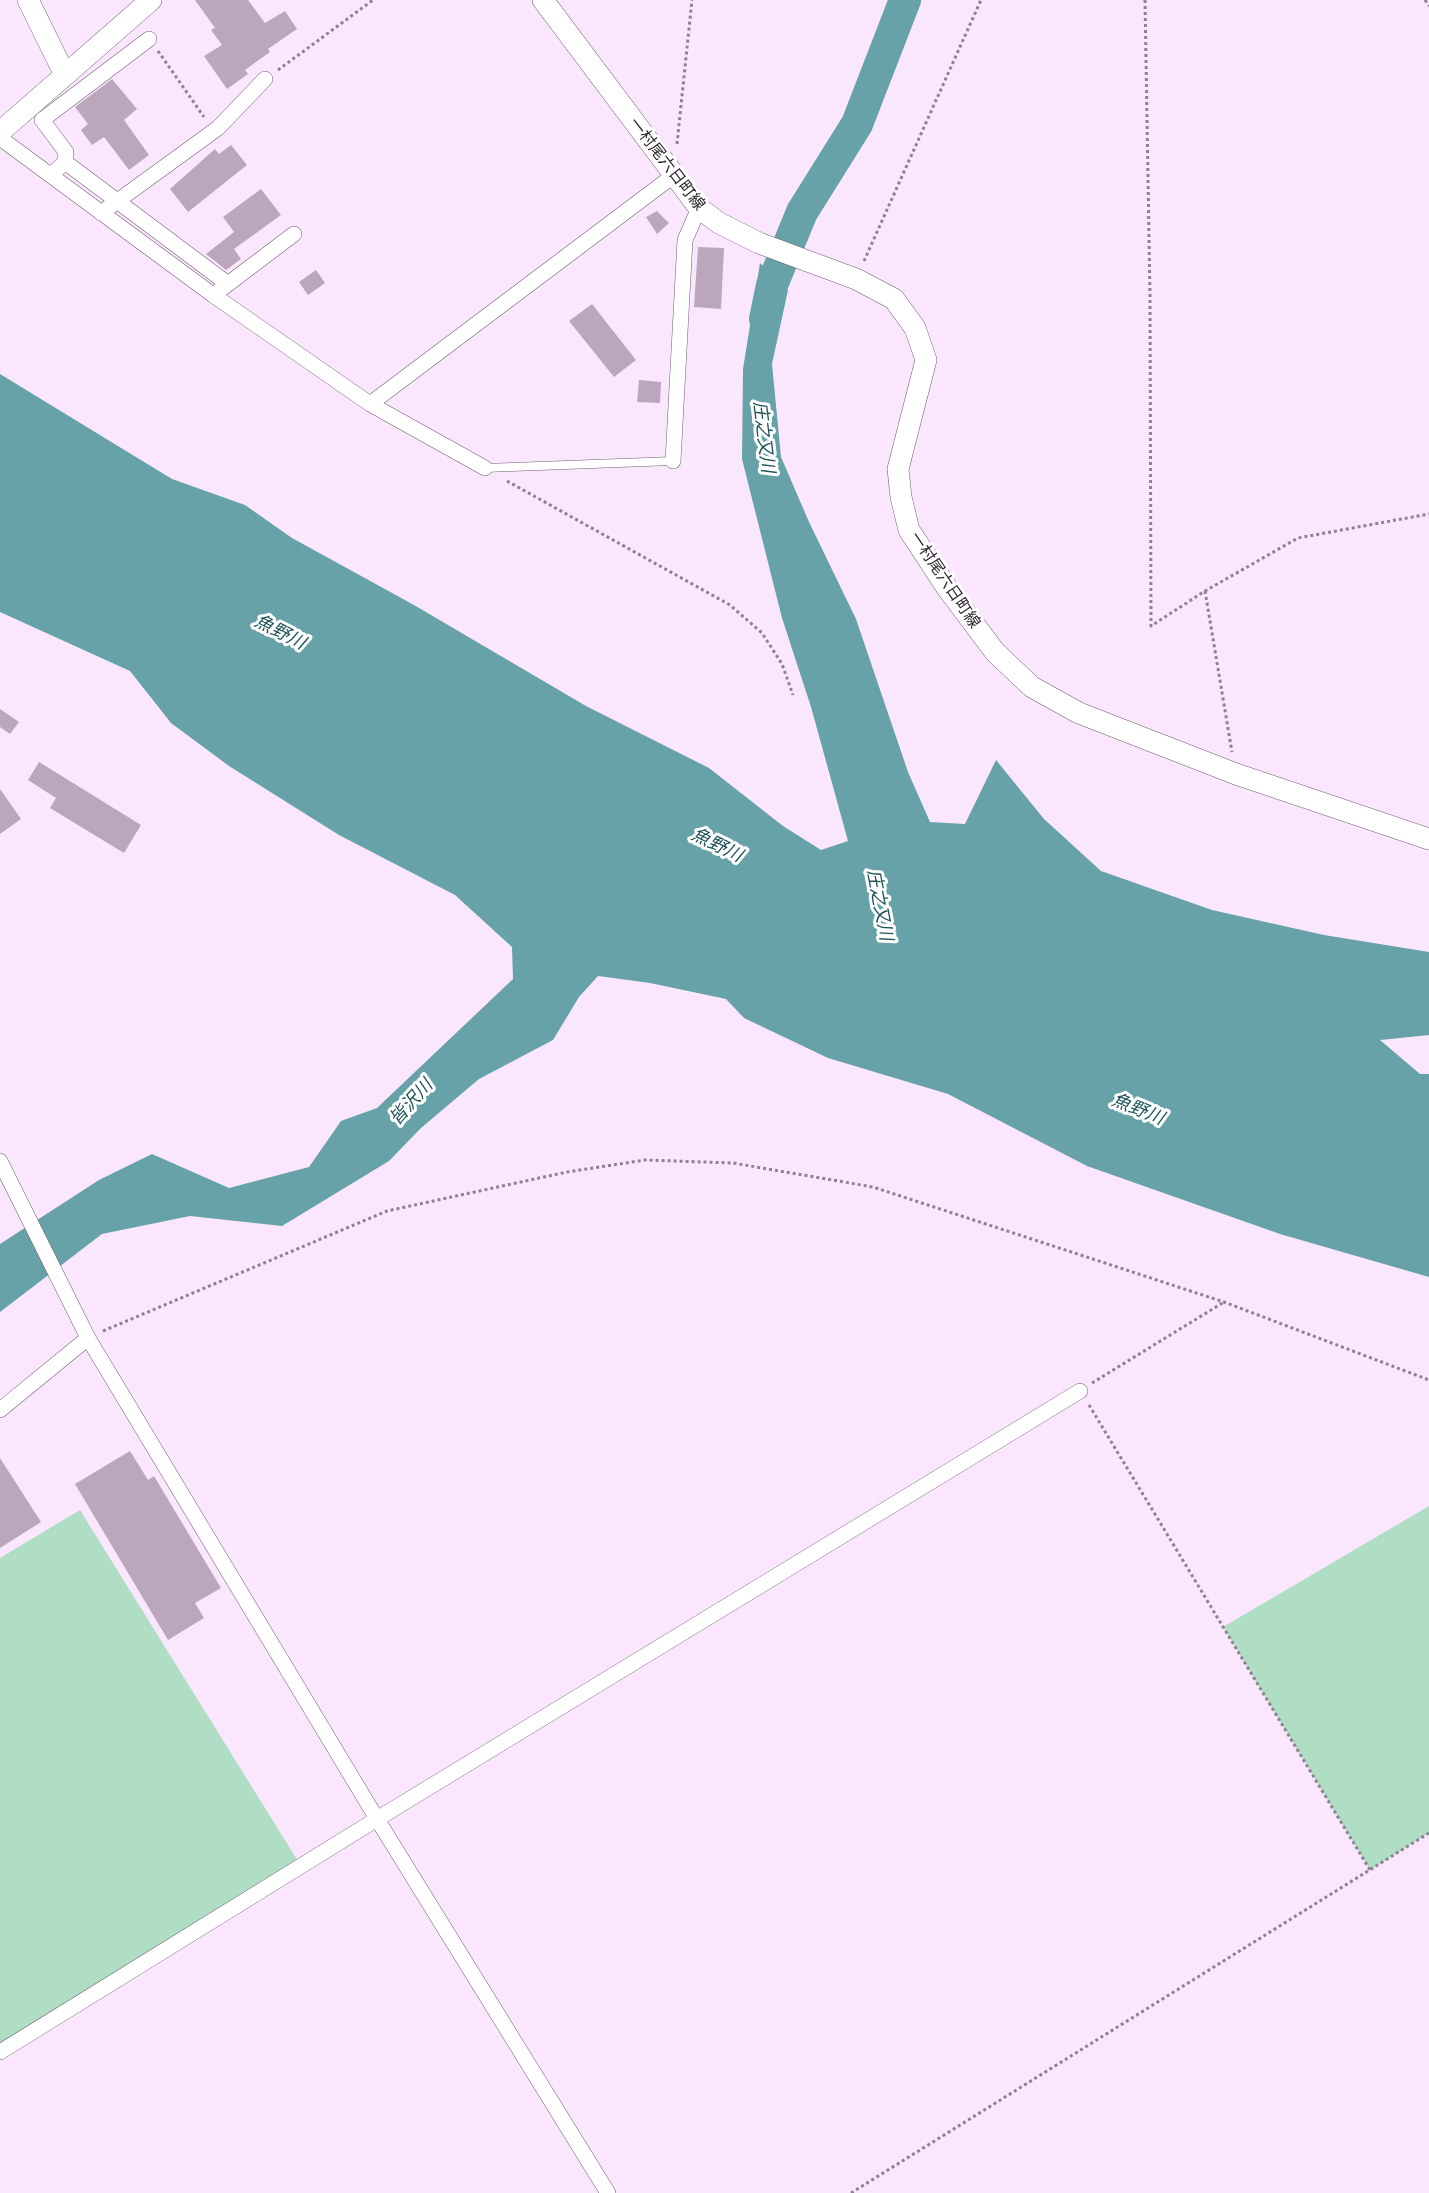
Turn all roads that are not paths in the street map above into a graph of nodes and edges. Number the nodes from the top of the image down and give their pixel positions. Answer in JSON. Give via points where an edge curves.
{"nodes":[{"id":1,"x":28,"y":0,"type":"edge"},
{"id":2,"x":151,"y":0,"type":"edge"},
{"id":3,"x":543,"y":0,"type":"edge"},
{"id":4,"x":149,"y":39,"type":"dead end"},
{"id":5,"x":65,"y":75,"type":"junction"},
{"id":6,"x":266,"y":79,"type":"dead end"},
{"id":7,"x":0,"y":132,"type":"edge"},
{"id":8,"x":0,"y":138,"type":"edge"},
{"id":9,"x":65,"y":162,"type":"junction"},
{"id":10,"x":51,"y":175,"type":"junction"},
{"id":11,"x":673,"y":176,"type":"junction"},
{"id":12,"x":118,"y":200,"type":"junction"},
{"id":13,"x":699,"y":208,"type":"junction"},
{"id":14,"x":101,"y":213,"type":"junction"},
{"id":15,"x":294,"y":234,"type":"dead end"},
{"id":16,"x":228,"y":284,"type":"junction"},
{"id":17,"x":213,"y":295,"type":"junction"},
{"id":18,"x":370,"y":404,"type":"junction"},
{"id":19,"x":673,"y":461,"type":"joint"},
{"id":20,"x":485,"y":468,"type":"joint"},
{"id":21,"x":1429,"y":839,"type":"edge"},
{"id":22,"x":0,"y":1161,"type":"edge"},
{"id":23,"x":88,"y":1338,"type":"junction"},
{"id":24,"x":1080,"y":1391,"type":"road end"},
{"id":25,"x":0,"y":1410,"type":"edge"},
{"id":26,"x":377,"y":1819,"type":"junction"},
{"id":27,"x":0,"y":2052,"type":"edge"},
{"id":28,"x":608,"y":2193,"type":"edge"}],
"edges":[{"from":1,"to":5,"type":"main road"},
{"from":2,"to":5,"type":"main road"},
{"from":3,"to":11,"type":"main road","name":"一村尾六日町線"},
{"from":4,"to":9,"type":"street","via":[[42,120],[66,152]]},
{"from":5,"to":7,"type":"main road"},
{"from":6,"to":12,"type":"street","via":[[218,128]]},
{"from":8,"to":10,"type":"street"},
{"from":9,"to":10,"type":"street"},
{"from":9,"to":12,"type":"street"},
{"from":10,"to":14,"type":"street"},
{"from":11,"to":13,"type":"main road","name":"一村尾六日町線"},
{"from":11,"to":18,"type":"street"},
{"from":12,"to":14,"type":"street"},
{"from":12,"to":16,"type":"street"},
{"from":13,"to":19,"type":"street","via":[[685,240]]},
{"from":13,"to":21,"type":"main road","name":"一村尾六日町線","via":[[759,243],[851,277],[894,299],[915,328],[926,360],[898,469],[909,530],[988,643],[1032,687],[1079,713],[1236,774]]},
{"from":14,"to":17,"type":"street"},
{"from":15,"to":16,"type":"street"},
{"from":16,"to":17,"type":"street"},
{"from":17,"to":18,"type":"street"},
{"from":18,"to":20,"type":"street"},
{"from":19,"to":20,"type":"lane"},
{"from":22,"to":23,"type":"street"},
{"from":23,"to":25,"type":"street"},
{"from":23,"to":26,"type":"street"},
{"from":24,"to":26,"type":"street"},
{"from":26,"to":27,"type":"street"},
{"from":26,"to":28,"type":"street"}]}
